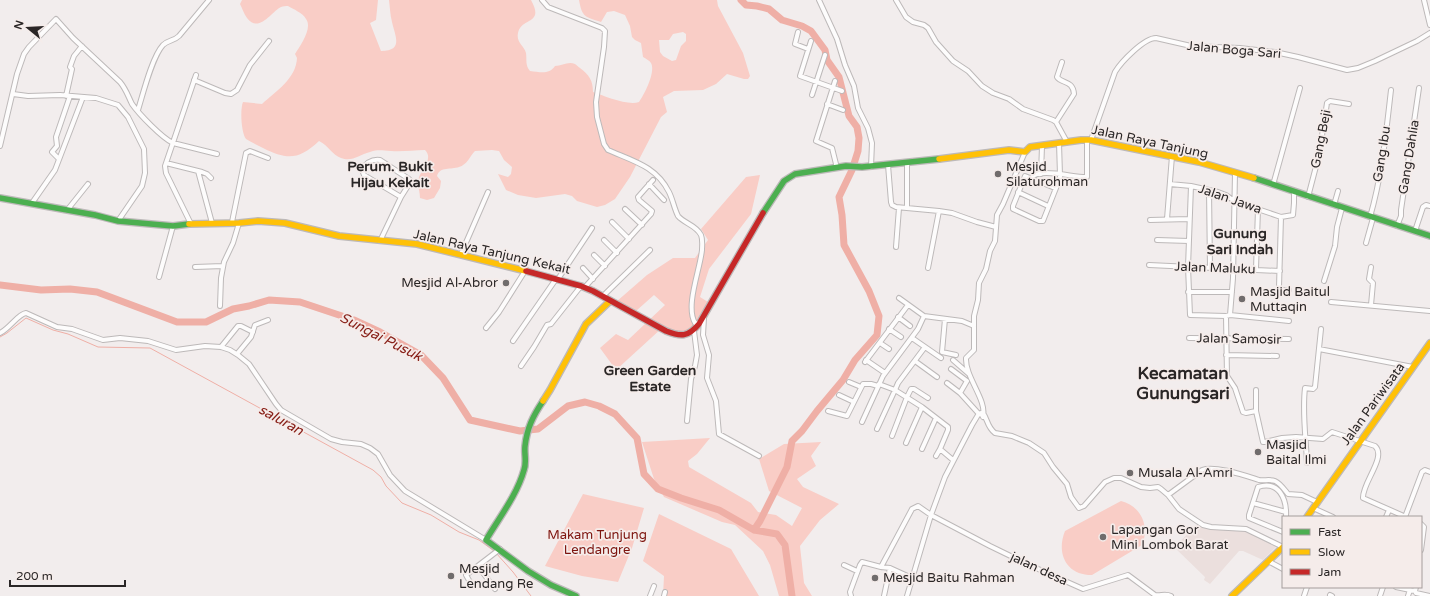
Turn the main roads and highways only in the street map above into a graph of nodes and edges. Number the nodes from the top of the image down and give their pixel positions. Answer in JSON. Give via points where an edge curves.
{"nodes":[{"id":1,"x":0,"y":198,"type":"edge"},
{"id":2,"x":1430,"y":236,"type":"edge"},
{"id":3,"x":610,"y":301,"type":"junction"},
{"id":4,"x":699,"y":324,"type":"joint"},
{"id":5,"x":1430,"y":343,"type":"edge"},
{"id":6,"x":1427,"y":352,"type":"edge"},
{"id":7,"x":1307,"y":516,"type":"edge"},
{"id":8,"x":1282,"y":548,"type":"edge"},
{"id":9,"x":565,"y":594,"type":"edge"},
{"id":10,"x":576,"y":596,"type":"edge"},
{"id":11,"x":1232,"y":596,"type":"edge"}],
"edges":[{"from":1,"to":3,"type":"main road","name":"Jalan Raya Tanjung Kekait","via":[[95,214],[118,221],[173,226],[258,221],[285,223],[339,236],[417,244],[583,286]]},
{"from":2,"to":4,"type":"main road","name":"Jalan Raya Tanjung","via":[[1192,160],[1089,140],[1030,147],[1025,152],[1009,150],[871,167],[852,166],[795,174],[784,181]]},
{"from":3,"to":4,"type":"main road","name":"Jalan Raya Tanjung Kekait","via":[[676,335],[683,336],[694,331]]},
{"from":3,"to":9,"type":"main road","via":[[586,324],[534,414],[529,424],[525,447],[526,465],[519,484],[486,540],[498,551]]},
{"from":5,"to":6,"type":"main road","name":"Jalan Pariwisata"},
{"from":6,"to":7,"type":"main road","name":"Jalan Pariwisata","via":[[1413,367]]},
{"from":8,"to":11,"type":"main road"},
{"from":9,"to":10,"type":"main road"}]}
